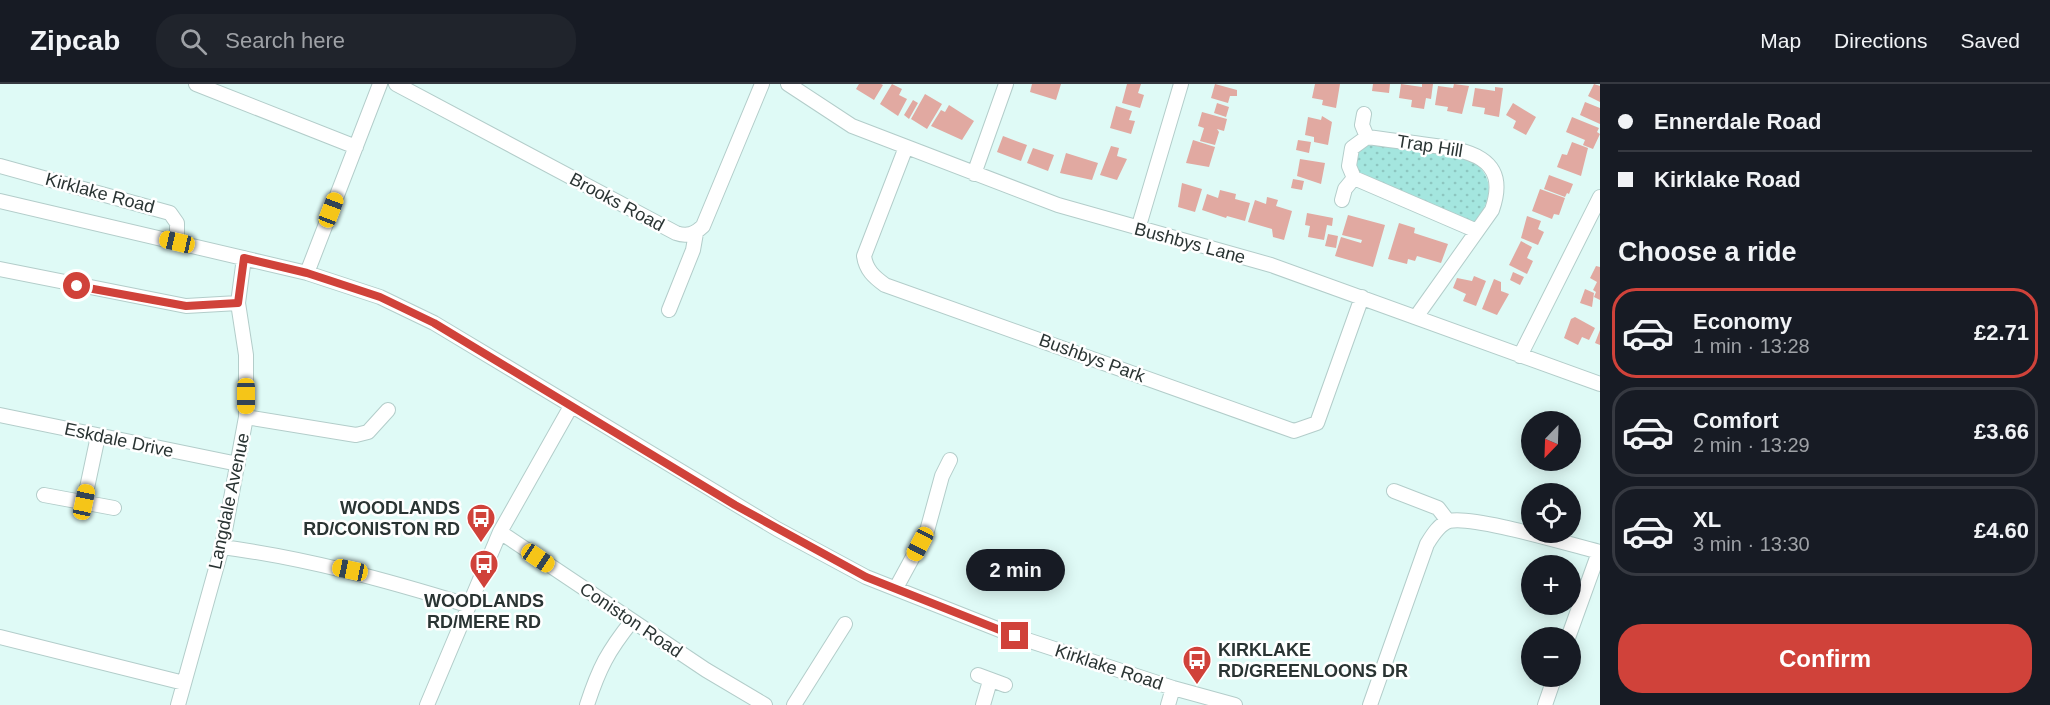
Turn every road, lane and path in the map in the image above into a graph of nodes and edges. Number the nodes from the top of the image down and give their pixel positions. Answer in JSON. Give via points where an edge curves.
{"nodes":[{"id":1,"x":196,"y":84,"type":"edge"},
{"id":2,"x":380,"y":84,"type":"edge"},
{"id":3,"x":396,"y":84,"type":"edge"},
{"id":4,"x":762,"y":84,"type":"edge"},
{"id":5,"x":788,"y":84,"type":"edge"},
{"id":6,"x":1006,"y":84,"type":"edge"},
{"id":7,"x":1181,"y":84,"type":"edge"},
{"id":8,"x":1364,"y":114,"type":"dead end"},
{"id":9,"x":1367,"y":137,"type":"junction"},
{"id":10,"x":356,"y":147,"type":"junction"},
{"id":11,"x":906,"y":147,"type":"junction"},
{"id":12,"x":0,"y":166,"type":"edge"},
{"id":13,"x":974,"y":174,"type":"junction"},
{"id":14,"x":1354,"y":177,"type":"junction"},
{"id":15,"x":1600,"y":197,"type":"edge"},
{"id":16,"x":1342,"y":200,"type":"dead end"},
{"id":17,"x":0,"y":201,"type":"edge"},
{"id":18,"x":1138,"y":230,"type":"junction"},
{"id":19,"x":1477,"y":231,"type":"junction"},
{"id":20,"x":696,"y":233,"type":"junction"},
{"id":21,"x":177,"y":242,"type":"junction"},
{"id":22,"x":244,"y":258,"type":"junction"},
{"id":23,"x":0,"y":269,"type":"edge"},
{"id":24,"x":307,"y":273,"type":"junction"},
{"id":25,"x":1362,"y":297,"type":"junction"},
{"id":26,"x":238,"y":303,"type":"junction"},
{"id":27,"x":669,"y":310,"type":"dead end"},
{"id":28,"x":1416,"y":317,"type":"junction"},
{"id":29,"x":1520,"y":356,"type":"junction"},
{"id":30,"x":1600,"y":384,"type":"edge"},
{"id":31,"x":570,"y":408,"type":"junction"},
{"id":32,"x":388,"y":410,"type":"dead end"},
{"id":33,"x":0,"y":415,"type":"edge"},
{"id":34,"x":246,"y":417,"type":"junction"},
{"id":35,"x":98,"y":436,"type":"junction"},
{"id":36,"x":950,"y":460,"type":"dead end"},
{"id":37,"x":238,"y":464,"type":"junction"},
{"id":38,"x":1394,"y":491,"type":"dead end"},
{"id":39,"x":44,"y":495,"type":"dead end"},
{"id":40,"x":84,"y":502,"type":"junction"},
{"id":41,"x":114,"y":508,"type":"dead end"},
{"id":42,"x":1448,"y":521,"type":"junction"},
{"id":43,"x":500,"y":532,"type":"junction"},
{"id":44,"x":222,"y":547,"type":"junction"},
{"id":45,"x":1599,"y":552,"type":"edge"},
{"id":46,"x":896,"y":588,"type":"junction"},
{"id":47,"x":467,"y":604,"type":"junction"},
{"id":48,"x":632,"y":621,"type":"junction"},
{"id":49,"x":845,"y":624,"type":"dead end"},
{"id":50,"x":1572,"y":627,"type":"edge"},
{"id":51,"x":0,"y":637,"type":"edge"},
{"id":52,"x":184,"y":683,"type":"junction"},
{"id":53,"x":1005,"y":685,"type":"dead end"},
{"id":54,"x":1551,"y":687,"type":"edge"},
{"id":55,"x":1173,"y":688,"type":"junction"},
{"id":56,"x":178,"y":705,"type":"edge"},
{"id":57,"x":427,"y":705,"type":"edge"},
{"id":58,"x":588,"y":705,"type":"edge"},
{"id":59,"x":765,"y":705,"type":"edge"},
{"id":60,"x":794,"y":705,"type":"edge"},
{"id":61,"x":983,"y":705,"type":"edge"},
{"id":62,"x":1168,"y":705,"type":"edge"},
{"id":63,"x":1235,"y":705,"type":"edge"},
{"id":64,"x":1370,"y":705,"type":"edge"},
{"id":65,"x":1545,"y":705,"type":"edge"}],
"edges":[{"from":1,"to":10,"type":"street"},
{"from":2,"to":10,"type":"street"},
{"from":3,"to":20,"type":"street","name":"Brooks Road","via":[[675,233]]},
{"from":4,"to":20,"type":"street","via":[[703,226]]},
{"from":5,"to":11,"type":"street","name":"Bushbys Lane","via":[[852,126]]},
{"from":6,"to":13,"type":"street"},
{"from":7,"to":18,"type":"street"},
{"from":8,"to":9,"type":"street","via":[[1362,125]]},
{"from":9,"to":14,"type":"street","via":[[1356,143],[1349,154]]},
{"from":9,"to":19,"type":"street","name":"Trap Hill","via":[[1468,150],[1485,161],[1495,179],[1495,200]]},
{"from":10,"to":24,"type":"street"},
{"from":11,"to":13,"type":"street","name":"Bushbys Lane"},
{"from":11,"to":25,"type":"street","name":"Bushbys Park","via":[[864,256],[865,265],[885,285],[1294,431],[1317,423]]},
{"from":12,"to":21,"type":"street","name":"Kirklake Road","via":[[170,213],[177,223]]},
{"from":13,"to":18,"type":"street","name":"Bushbys Lane"},
{"from":14,"to":16,"type":"street"},
{"from":14,"to":19,"type":"street"},
{"from":15,"to":29,"type":"street"},
{"from":17,"to":21,"type":"street","name":"Kirklake Road"},
{"from":18,"to":25,"type":"street","name":"Bushbys Lane","via":[[1271,265]]},
{"from":19,"to":28,"type":"street","name":"Trap Hill"},
{"from":20,"to":27,"type":"street"},
{"from":21,"to":22,"type":"street","name":"Kirklake Road"},
{"from":22,"to":24,"type":"street","name":"Kirklake Road"},
{"from":22,"to":26,"type":"street","name":"Langdale Avenue"},
{"from":23,"to":26,"type":"street","via":[[186,306]]},
{"from":24,"to":31,"type":"street","name":"Kirklake Road","via":[[380,297],[434,323]]},
{"from":25,"to":28,"type":"street","name":"Bushbys Lane"},
{"from":26,"to":34,"type":"street","name":"Langdale Avenue","via":[[246,355]]},
{"from":28,"to":29,"type":"street","name":"Bushbys Lane"},
{"from":29,"to":30,"type":"street","name":"Bushbys Lane"},
{"from":31,"to":43,"type":"street"},
{"from":31,"to":46,"type":"street","name":"Kirklake Road","via":[[777,529],[866,577]]},
{"from":32,"to":34,"type":"street","via":[[368,432],[356,435]]},
{"from":33,"to":35,"type":"street","name":"Eskdale Drive"},
{"from":34,"to":37,"type":"street","name":"Langdale Avenue"},
{"from":35,"to":37,"type":"street","name":"Eskdale Drive"},
{"from":35,"to":40,"type":"street"},
{"from":36,"to":46,"type":"street","via":[[927,531]]},
{"from":37,"to":44,"type":"street","name":"Langdale Avenue"},
{"from":38,"to":42,"type":"street","via":[[1438,508]]},
{"from":39,"to":40,"type":"street"},
{"from":40,"to":41,"type":"street"},
{"from":42,"to":45,"type":"street","via":[[1471,521]]},
{"from":42,"to":64,"type":"street","via":[[1427,544]]},
{"from":43,"to":47,"type":"street"},
{"from":43,"to":48,"type":"street","name":"Coniston Road"},
{"from":44,"to":47,"type":"street","via":[[366,574]]},
{"from":44,"to":52,"type":"street","name":"Langdale Avenue"},
{"from":45,"to":50,"type":"street"},
{"from":46,"to":55,"type":"street","name":"Kirklake Road","via":[[1015,636]]},
{"from":47,"to":57,"type":"street"},
{"from":48,"to":58,"type":"street","via":[[608,651]]},
{"from":48,"to":59,"type":"street","name":"Coniston Road"},
{"from":49,"to":60,"type":"street"},
{"from":51,"to":52,"type":"street"},
{"from":52,"to":56,"type":"street","name":"Langdale Avenue"},
{"from":53,"to":61,"type":"street","via":[[984,678]]},
{"from":54,"to":65,"type":"street"},
{"from":55,"to":62,"type":"street"},
{"from":55,"to":63,"type":"street","name":"Kirklake Road"}]}
